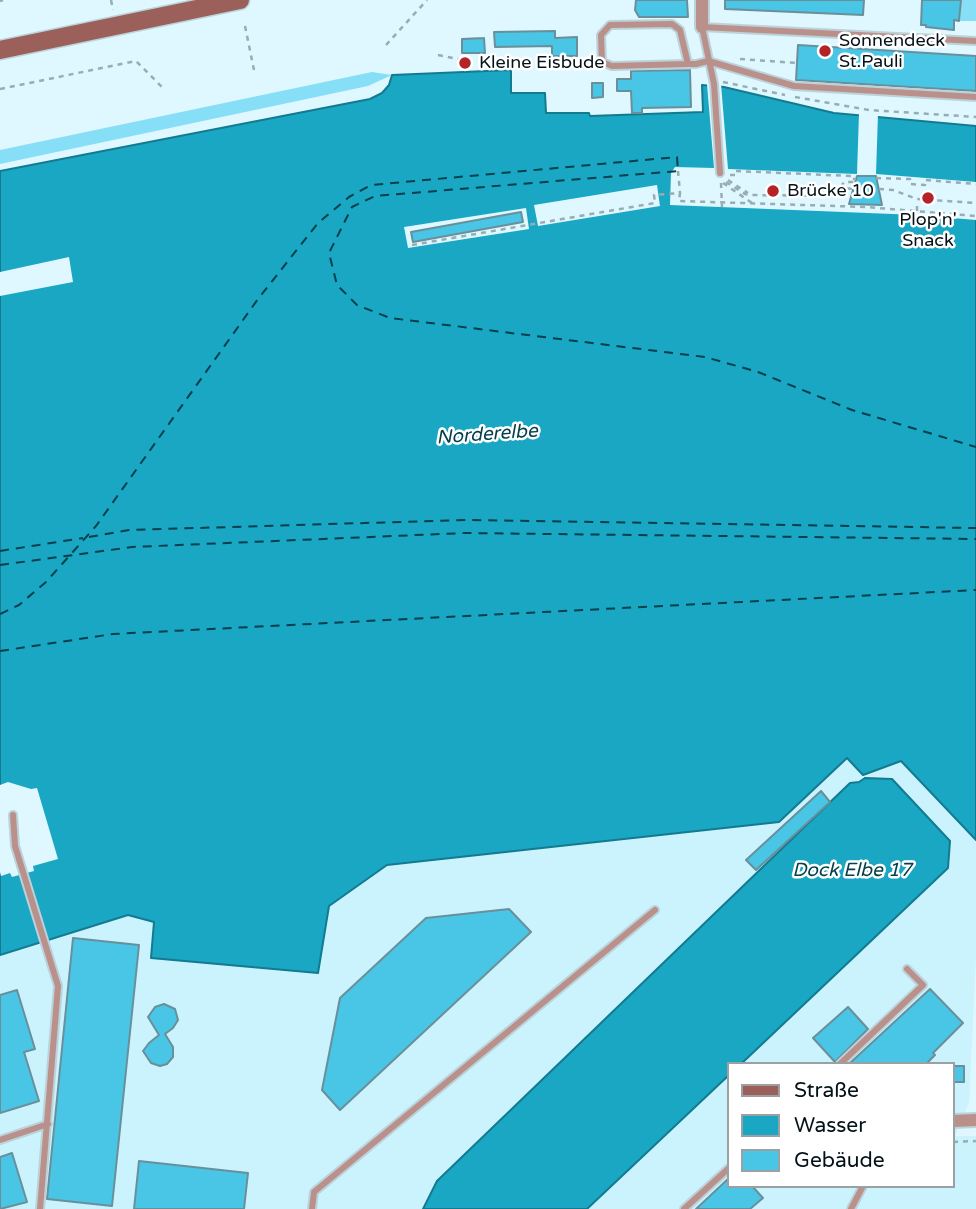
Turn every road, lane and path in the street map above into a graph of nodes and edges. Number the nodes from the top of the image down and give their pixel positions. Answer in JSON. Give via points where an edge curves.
{"nodes":[{"id":1,"x":240,"y":0,"type":"edge"},
{"id":2,"x":427,"y":0,"type":"edge"},
{"id":3,"x":702,"y":0,"type":"edge"},
{"id":4,"x":245,"y":26,"type":"dead end"},
{"id":5,"x":702,"y":27,"type":"junction"},
{"id":6,"x":976,"y":41,"type":"edge"},
{"id":7,"x":386,"y":45,"type":"dead end"},
{"id":8,"x":0,"y":50,"type":"edge"},
{"id":9,"x":438,"y":55,"type":"dead end"},
{"id":10,"x":463,"y":60,"type":"dead end"},
{"id":11,"x":708,"y":61,"type":"junction"},
{"id":12,"x":797,"y":63,"type":"dead end"},
{"id":13,"x":688,"y":64,"type":"junction"},
{"id":14,"x":254,"y":70,"type":"dead end"},
{"id":15,"x":714,"y":84,"type":"junction"},
{"id":16,"x":162,"y":87,"type":"dead end"},
{"id":17,"x":0,"y":89,"type":"edge"},
{"id":18,"x":976,"y":97,"type":"edge"},
{"id":19,"x":976,"y":117,"type":"edge"},
{"id":20,"x":678,"y":171,"type":"dead end"},
{"id":21,"x":730,"y":174,"type":"dead end"},
{"id":22,"x":720,"y":176,"type":"joint"},
{"id":23,"x":876,"y":178,"type":"dead end"},
{"id":24,"x":727,"y":181,"type":"dead end"},
{"id":25,"x":976,"y":184,"type":"edge"},
{"id":26,"x":721,"y":185,"type":"dead end"},
{"id":27,"x":841,"y":188,"type":"junction"},
{"id":28,"x":854,"y":189,"type":"dead end"},
{"id":29,"x":879,"y":190,"type":"dead end"},
{"id":30,"x":680,"y":193,"type":"junction"},
{"id":31,"x":722,"y":202,"type":"junction"},
{"id":32,"x":752,"y":203,"type":"junction"},
{"id":33,"x":917,"y":203,"type":"dead end"},
{"id":34,"x":976,"y":203,"type":"edge"},
{"id":35,"x":722,"y":207,"type":"dead end"},
{"id":36,"x":917,"y":211,"type":"junction"},
{"id":37,"x":976,"y":216,"type":"edge"},
{"id":38,"x":412,"y":245,"type":"dead end"},
{"id":39,"x":13,"y":815,"type":"dead end"},
{"id":40,"x":655,"y":910,"type":"dead end"},
{"id":41,"x":907,"y":969,"type":"dead end"},
{"id":42,"x":843,"y":1062,"type":"edge"},
{"id":43,"x":976,"y":1120,"type":"edge"},
{"id":44,"x":955,"y":1121,"type":"edge"},
{"id":45,"x":48,"y":1124,"type":"junction"},
{"id":46,"x":0,"y":1140,"type":"edge"},
{"id":47,"x":976,"y":1141,"type":"edge"},
{"id":48,"x":955,"y":1142,"type":"edge"},
{"id":49,"x":727,"y":1170,"type":"edge"},
{"id":50,"x":862,"y":1188,"type":"edge"},
{"id":51,"x":40,"y":1209,"type":"edge"},
{"id":52,"x":312,"y":1209,"type":"edge"},
{"id":53,"x":684,"y":1209,"type":"edge"},
{"id":54,"x":851,"y":1209,"type":"edge"}],
"edges":[{"from":1,"to":8,"type":"main road"},
{"from":2,"to":7,"type":"path"},
{"from":3,"to":5,"type":"street"},
{"from":4,"to":14,"type":"path"},
{"from":5,"to":6,"type":"lane"},
{"from":5,"to":11,"type":"lane"},
{"from":9,"to":10,"type":"path"},
{"from":11,"to":12,"type":"path","via":[[731,58]]},
{"from":11,"to":13,"type":"lane"},
{"from":11,"to":15,"type":"lane"},
{"from":11,"to":18,"type":"lane","via":[[794,86]]},
{"from":13,"to":13,"type":"lane","via":[[680,30],[672,24],[610,25],[601,35],[602,61],[612,66]]},
{"from":15,"to":19,"type":"path","via":[[719,81],[869,112]]},
{"from":15,"to":22,"type":"lane"},
{"from":16,"to":17,"type":"path","via":[[136,61]]},
{"from":20,"to":30,"type":"path"},
{"from":21,"to":27,"type":"path","via":[[851,176],[856,181],[844,182]]},
{"from":22,"to":32,"type":"path"},
{"from":23,"to":25,"type":"path","via":[[910,179],[910,184],[918,185],[925,185],[925,180]]},
{"from":24,"to":27,"type":"path","via":[[751,195],[838,196]]},
{"from":26,"to":31,"type":"path"},
{"from":27,"to":28,"type":"path"},
{"from":29,"to":34,"type":"path","via":[[917,199]]},
{"from":30,"to":31,"type":"path","via":[[680,201]]},
{"from":30,"to":38,"type":"path","via":[[654,195],[655,203]]},
{"from":31,"to":32,"type":"path"},
{"from":31,"to":35,"type":"path"},
{"from":32,"to":36,"type":"path"},
{"from":33,"to":36,"type":"path"},
{"from":36,"to":37,"type":"path"},
{"from":39,"to":45,"type":"lane","via":[[15,846],[58,986]]},
{"from":40,"to":52,"type":"lane","via":[[314,1192]]},
{"from":41,"to":42,"type":"lane","via":[[923,985]]},
{"from":43,"to":44,"type":"street"},
{"from":45,"to":46,"type":"lane"},
{"from":45,"to":51,"type":"lane"},
{"from":47,"to":48,"type":"path"},
{"from":49,"to":53,"type":"lane"},
{"from":50,"to":54,"type":"lane"}]}
